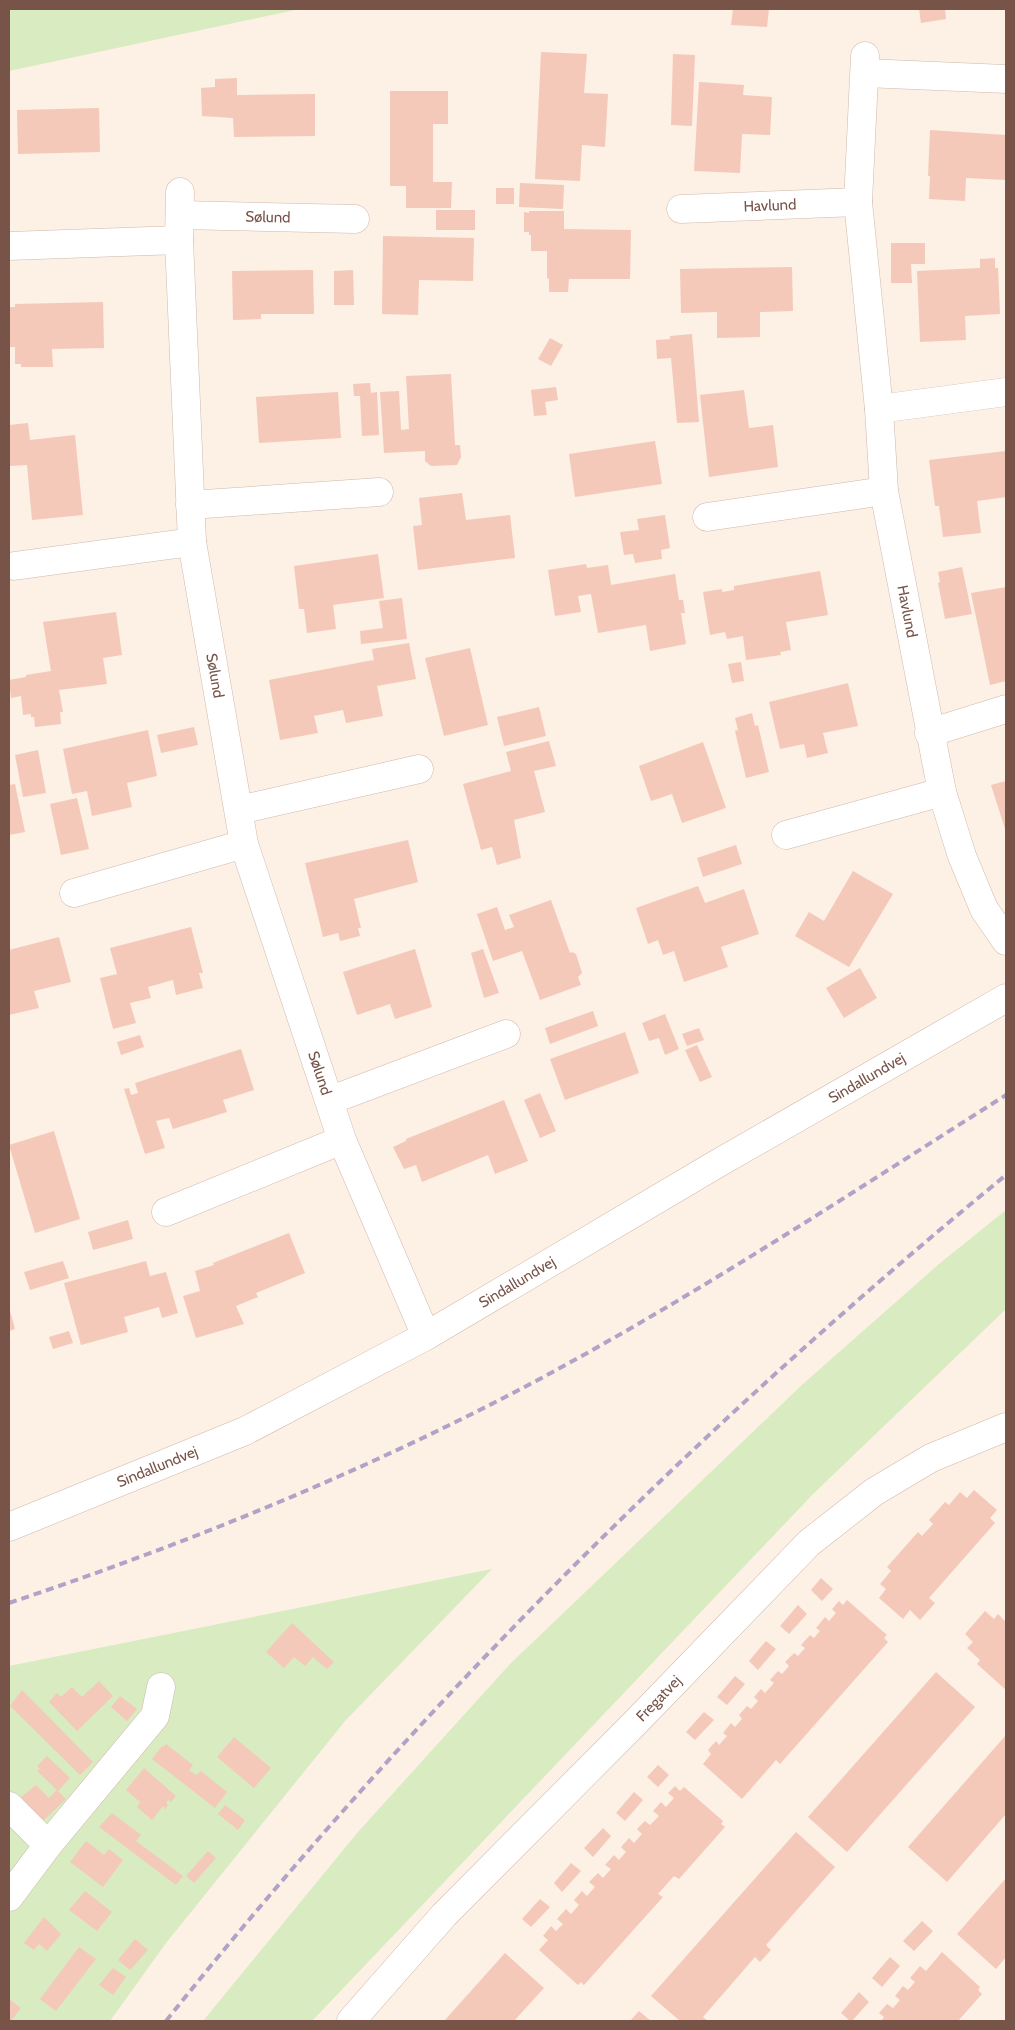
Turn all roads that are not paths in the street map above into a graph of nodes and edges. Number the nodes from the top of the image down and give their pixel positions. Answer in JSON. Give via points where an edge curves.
{"nodes":[{"id":1,"x":1006,"y":79,"type":"edge"},
{"id":2,"x":858,"y":202,"type":"junction"},
{"id":3,"x":681,"y":208,"type":"dead end"},
{"id":4,"x":180,"y":216,"type":"junction"},
{"id":5,"x":355,"y":219,"type":"dead end"},
{"id":6,"x":9,"y":246,"type":"edge"},
{"id":7,"x":1006,"y":392,"type":"edge"},
{"id":8,"x":878,"y":409,"type":"junction"},
{"id":9,"x":884,"y":491,"type":"junction"},
{"id":10,"x":379,"y":492,"type":"dead end"},
{"id":11,"x":190,"y":505,"type":"junction"},
{"id":12,"x":708,"y":517,"type":"dead end"},
{"id":13,"x":192,"y":542,"type":"junction"},
{"id":14,"x":14,"y":566,"type":"dead end"},
{"id":15,"x":1006,"y":709,"type":"edge"},
{"id":16,"x":929,"y":733,"type":"junction"},
{"id":17,"x":419,"y":769,"type":"dead end"},
{"id":18,"x":942,"y":792,"type":"junction"},
{"id":19,"x":239,"y":810,"type":"junction"},
{"id":20,"x":786,"y":835,"type":"dead end"},
{"id":21,"x":244,"y":844,"type":"junction"},
{"id":22,"x":74,"y":893,"type":"dead end"},
{"id":23,"x":1006,"y":941,"type":"edge"},
{"id":24,"x":1006,"y":998,"type":"edge"},
{"id":25,"x":506,"y":1034,"type":"dead end"},
{"id":26,"x":330,"y":1100,"type":"junction"},
{"id":27,"x":342,"y":1140,"type":"junction"},
{"id":28,"x":166,"y":1212,"type":"dead end"},
{"id":29,"x":426,"y":1336,"type":"junction"},
{"id":30,"x":1006,"y":1427,"type":"edge"},
{"id":31,"x":9,"y":1527,"type":"edge"},
{"id":32,"x":161,"y":1687,"type":"dead end"},
{"id":33,"x":9,"y":1806,"type":"edge"},
{"id":34,"x":48,"y":1845,"type":"junction"},
{"id":35,"x":9,"y":1897,"type":"edge"},
{"id":36,"x":351,"y":2021,"type":"edge"}],
"edges":[{"from":1,"to":2,"type":"street","name":"Havlund","via":[[865,64]]},
{"from":2,"to":3,"type":"street","name":"Havlund"},
{"from":2,"to":8,"type":"street","name":"Havlund"},
{"from":4,"to":5,"type":"street","name":"Sølund"},
{"from":4,"to":6,"type":"street","name":"Sølund"},
{"from":4,"to":11,"type":"street","name":"Sølund"},
{"from":7,"to":8,"type":"street"},
{"from":8,"to":9,"type":"street","name":"Havlund"},
{"from":9,"to":12,"type":"street"},
{"from":9,"to":16,"type":"street","name":"Havlund"},
{"from":10,"to":11,"type":"street"},
{"from":11,"to":13,"type":"street","name":"Sølund"},
{"from":13,"to":14,"type":"street"},
{"from":13,"to":19,"type":"street","name":"Sølund"},
{"from":15,"to":16,"type":"street"},
{"from":16,"to":18,"type":"street","name":"Havlund"},
{"from":17,"to":19,"type":"street"},
{"from":18,"to":20,"type":"street"},
{"from":18,"to":23,"type":"street","name":"Havlund","via":[[962,856],[984,909]]},
{"from":19,"to":21,"type":"street","name":"Sølund"},
{"from":21,"to":22,"type":"street"},
{"from":21,"to":26,"type":"street","name":"Sølund"},
{"from":24,"to":29,"type":"street","name":"Sindallundvej"},
{"from":25,"to":26,"type":"street","name":"Sølund"},
{"from":26,"to":27,"type":"street","name":"Sølund"},
{"from":27,"to":28,"type":"street"},
{"from":27,"to":29,"type":"street","name":"Sølund"},
{"from":29,"to":31,"type":"street","name":"Sindallundvej","via":[[245,1431]]},
{"from":30,"to":36,"type":"street","name":"Fregatvej","via":[[931,1458],[874,1492],[809,1543],[444,1915]]},
{"from":32,"to":34,"type":"street","via":[[155,1716]]},
{"from":33,"to":34,"type":"street"},
{"from":34,"to":35,"type":"street"}]}
